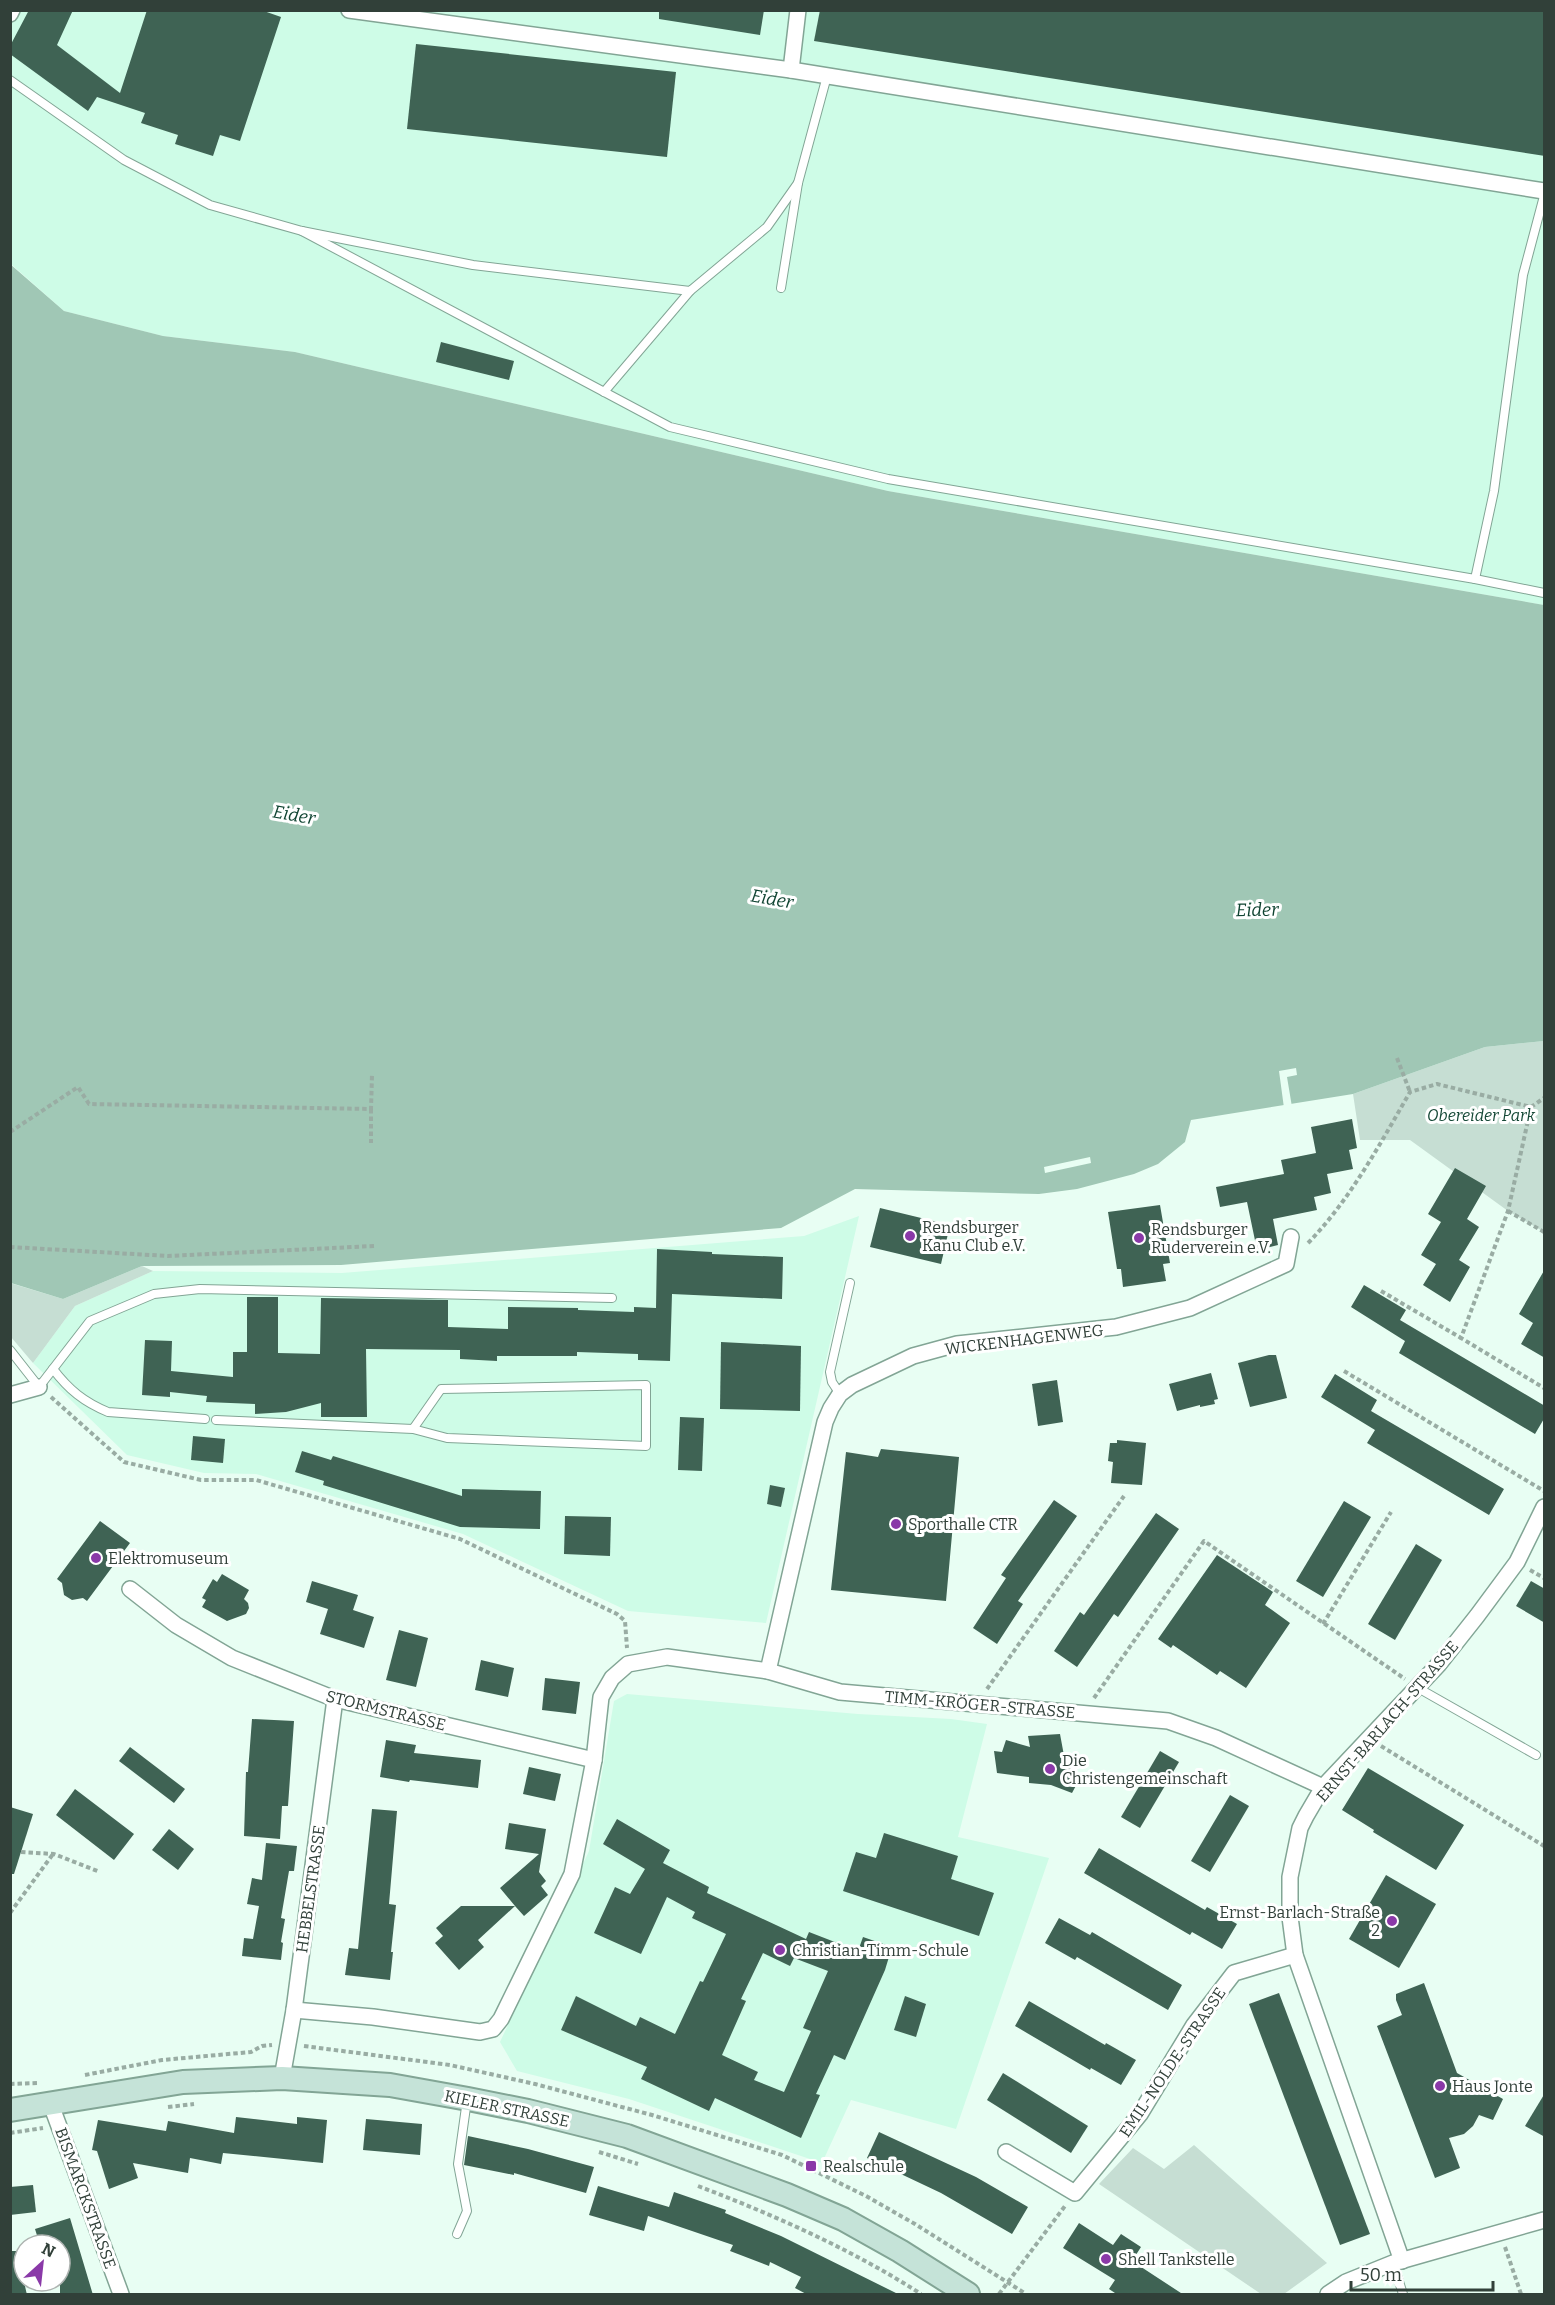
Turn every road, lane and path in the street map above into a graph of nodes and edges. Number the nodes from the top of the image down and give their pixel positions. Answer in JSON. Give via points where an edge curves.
{"nodes":[{"id":1,"x":349,"y":10,"type":"edge"},
{"id":2,"x":798,"y":10,"type":"edge"},
{"id":3,"x":791,"y":70,"type":"junction"},
{"id":4,"x":827,"y":76,"type":"junction"},
{"id":5,"x":10,"y":80,"type":"edge"},
{"id":6,"x":798,"y":183,"type":"junction"},
{"id":7,"x":1545,"y":191,"type":"edge"},
{"id":8,"x":1545,"y":196,"type":"edge"},
{"id":9,"x":302,"y":231,"type":"junction"},
{"id":10,"x":781,"y":288,"type":"dead end"},
{"id":11,"x":690,"y":291,"type":"junction"},
{"id":12,"x":604,"y":392,"type":"junction"},
{"id":13,"x":1475,"y":579,"type":"junction"},
{"id":14,"x":1545,"y":593,"type":"edge"},
{"id":15,"x":1397,"y":1058,"type":"dead end"},
{"id":16,"x":372,"y":1075,"type":"dead end"},
{"id":17,"x":1410,"y":1092,"type":"junction"},
{"id":18,"x":1545,"y":1098,"type":"edge"},
{"id":19,"x":1531,"y":1107,"type":"junction"},
{"id":20,"x":371,"y":1109,"type":"junction"},
{"id":21,"x":10,"y":1132,"type":"edge"},
{"id":22,"x":371,"y":1143,"type":"dead end"},
{"id":23,"x":1508,"y":1211,"type":"junction"},
{"id":24,"x":1545,"y":1232,"type":"edge"},
{"id":25,"x":1291,"y":1237,"type":"dead end"},
{"id":26,"x":374,"y":1246,"type":"dead end"},
{"id":27,"x":10,"y":1247,"type":"edge"},
{"id":28,"x":1286,"y":1264,"type":"junction"},
{"id":29,"x":850,"y":1283,"type":"dead end"},
{"id":30,"x":1381,"y":1291,"type":"dead end"},
{"id":31,"x":612,"y":1298,"type":"dead end"},
{"id":32,"x":1461,"y":1338,"type":"junction"},
{"id":33,"x":10,"y":1350,"type":"edge"},
{"id":34,"x":52,"y":1370,"type":"junction"},
{"id":35,"x":1344,"y":1371,"type":"dead end"},
{"id":36,"x":39,"y":1387,"type":"junction"},
{"id":37,"x":1545,"y":1388,"type":"edge"},
{"id":38,"x":840,"y":1394,"type":"junction"},
{"id":39,"x":10,"y":1395,"type":"edge"},
{"id":40,"x":205,"y":1419,"type":"dead end"},
{"id":41,"x":216,"y":1420,"type":"dead end"},
{"id":42,"x":413,"y":1429,"type":"junction"},
{"id":43,"x":1545,"y":1492,"type":"edge"},
{"id":44,"x":1124,"y":1496,"type":"dead end"},
{"id":45,"x":1545,"y":1507,"type":"edge"},
{"id":46,"x":1391,"y":1512,"type":"dead end"},
{"id":47,"x":130,"y":1589,"type":"dead end"},
{"id":48,"x":1323,"y":1624,"type":"junction"},
{"id":49,"x":628,"y":1664,"type":"junction"},
{"id":50,"x":768,"y":1671,"type":"junction"},
{"id":51,"x":1418,"y":1688,"type":"junction"},
{"id":52,"x":335,"y":1699,"type":"junction"},
{"id":53,"x":976,"y":1704,"type":"junction"},
{"id":54,"x":1083,"y":1713,"type":"junction"},
{"id":55,"x":1370,"y":1739,"type":"junction"},
{"id":56,"x":1536,"y":1755,"type":"dead end"},
{"id":57,"x":594,"y":1760,"type":"junction"},
{"id":58,"x":1323,"y":1787,"type":"junction"},
{"id":59,"x":1545,"y":1846,"type":"edge"},
{"id":60,"x":21,"y":1852,"type":"dead end"},
{"id":61,"x":54,"y":1854,"type":"junction"},
{"id":62,"x":100,"y":1872,"type":"dead end"},
{"id":63,"x":10,"y":1913,"type":"edge"},
{"id":64,"x":1295,"y":1955,"type":"junction"},
{"id":65,"x":294,"y":2010,"type":"junction"},
{"id":66,"x":282,"y":2078,"type":"junction"},
{"id":67,"x":10,"y":2084,"type":"edge"},
{"id":68,"x":47,"y":2093,"type":"junction"},
{"id":69,"x":468,"y":2099,"type":"junction"},
{"id":70,"x":201,"y":2103,"type":"dead end"},
{"id":71,"x":166,"y":2108,"type":"dead end"},
{"id":72,"x":10,"y":2110,"type":"edge"},
{"id":73,"x":59,"y":2125,"type":"junction"},
{"id":74,"x":10,"y":2133,"type":"edge"},
{"id":75,"x":598,"y":2152,"type":"dead end"},
{"id":76,"x":1006,"y":2152,"type":"dead end"},
{"id":77,"x":644,"y":2166,"type":"dead end"},
{"id":78,"x":688,"y":2182,"type":"dead end"},
{"id":79,"x":1075,"y":2193,"type":"junction"},
{"id":80,"x":1545,"y":2220,"type":"edge"},
{"id":81,"x":1499,"y":2233,"type":"junction"},
{"id":82,"x":457,"y":2234,"type":"dead end"},
{"id":83,"x":1398,"y":2262,"type":"junction"},
{"id":84,"x":954,"y":2291,"type":"edge"},
{"id":85,"x":121,"y":2295,"type":"edge"},
{"id":86,"x":921,"y":2295,"type":"edge"},
{"id":87,"x":999,"y":2295,"type":"edge"},
{"id":88,"x":1328,"y":2295,"type":"edge"},
{"id":89,"x":1403,"y":2295,"type":"edge"},
{"id":90,"x":1521,"y":2295,"type":"edge"}],
"edges":[{"from":1,"to":3,"type":"street"},
{"from":2,"to":3,"type":"street"},
{"from":3,"to":4,"type":"street"},
{"from":4,"to":6,"type":"lane"},
{"from":4,"to":7,"type":"street"},
{"from":5,"to":9,"type":"lane","via":[[124,160],[210,205]]},
{"from":6,"to":10,"type":"lane"},
{"from":6,"to":11,"type":"lane","via":[[767,227]]},
{"from":8,"to":13,"type":"lane","via":[[1523,275],[1494,491]]},
{"from":9,"to":11,"type":"lane","via":[[472,265]]},
{"from":9,"to":12,"type":"lane"},
{"from":11,"to":12,"type":"lane"},
{"from":12,"to":13,"type":"lane","via":[[670,428],[888,479]]},
{"from":13,"to":14,"type":"lane"},
{"from":15,"to":17,"type":"path"},
{"from":16,"to":20,"type":"path"},
{"from":17,"to":19,"type":"path","via":[[1437,1084]]},
{"from":17,"to":28,"type":"path","via":[[1375,1154],[1328,1220]]},
{"from":18,"to":19,"type":"path"},
{"from":19,"to":23,"type":"path"},
{"from":20,"to":21,"type":"path","via":[[89,1104],[78,1087]]},
{"from":20,"to":22,"type":"path"},
{"from":23,"to":24,"type":"path"},
{"from":23,"to":32,"type":"path"},
{"from":25,"to":28,"type":"street"},
{"from":26,"to":27,"type":"path","via":[[168,1256]]},
{"from":28,"to":38,"type":"street","name":"WICKENHAGENWEG","via":[[1190,1308],[1116,1327],[957,1344],[913,1356]]},
{"from":29,"to":38,"type":"lane","via":[[830,1372]]},
{"from":30,"to":32,"type":"path"},
{"from":31,"to":34,"type":"lane","via":[[200,1289],[154,1294],[90,1321]]},
{"from":32,"to":37,"type":"path"},
{"from":33,"to":36,"type":"lane"},
{"from":34,"to":36,"type":"lane"},
{"from":34,"to":40,"type":"lane","via":[[73,1394],[108,1412]]},
{"from":35,"to":43,"type":"path"},
{"from":36,"to":39,"type":"street"},
{"from":36,"to":49,"type":"path","via":[[124,1462],[201,1480],[256,1480],[460,1539],[617,1614],[625,1621]]},
{"from":38,"to":50,"type":"street","via":[[825,1422]]},
{"from":41,"to":42,"type":"lane"},
{"from":42,"to":42,"type":"lane","via":[[441,1389],[646,1385],[646,1446],[447,1438]]},
{"from":44,"to":53,"type":"path"},
{"from":45,"to":51,"type":"street","name":"ERNST-BARLACH-STRASSE","via":[[1517,1562]]},
{"from":46,"to":48,"type":"path"},
{"from":47,"to":52,"type":"street","name":"STORMSTRASSE","via":[[176,1625],[232,1658]]},
{"from":48,"to":51,"type":"path"},
{"from":48,"to":54,"type":"path","via":[[1204,1540]]},
{"from":49,"to":50,"type":"street","name":"TIMM-KRÖGER-STRASSE","via":[[667,1657]]},
{"from":49,"to":57,"type":"street","via":[[612,1678],[601,1697]]},
{"from":50,"to":53,"type":"street","name":"TIMM-KRÖGER-STRASSE","via":[[840,1692]]},
{"from":51,"to":55,"type":"street","name":"ERNST-BARLACH-STRASSE"},
{"from":51,"to":56,"type":"lane"},
{"from":52,"to":57,"type":"street","name":"STORMSTRASSE"},
{"from":52,"to":65,"type":"street","name":"HEBBELSTRASSE"},
{"from":53,"to":54,"type":"street","name":"TIMM-KRÖGER-STRASSE"},
{"from":54,"to":58,"type":"street","name":"TIMM-KRÖGER-STRASSE","via":[[1168,1721],[1216,1738]]},
{"from":55,"to":58,"type":"street","name":"ERNST-BARLACH-STRASSE"},
{"from":55,"to":59,"type":"path"},
{"from":57,"to":65,"type":"street","via":[[572,1874],[493,2029],[480,2032]]},
{"from":58,"to":64,"type":"street","name":"ERNST-BARLACH-STRASSE","via":[[1300,1828],[1290,1877]]},
{"from":60,"to":61,"type":"path"},
{"from":61,"to":62,"type":"path"},
{"from":61,"to":63,"type":"path"},
{"from":64,"to":79,"type":"street","name":"EMIL-NOLDE-STRASSE","via":[[1234,1973],[1194,2025],[1140,2114]]},
{"from":64,"to":83,"type":"street","name":"ERNST-BARLACH-STRASSE"},
{"from":65,"to":66,"type":"street","name":"HEBBELSTRASSE"},
{"from":66,"to":68,"type":"main road","name":"KIELER STRASSE"},
{"from":66,"to":69,"type":"main road","name":"KIELER STRASSE","via":[[390,2085]]},
{"from":67,"to":68,"type":"path"},
{"from":68,"to":72,"type":"main road","name":"KIELER STRASSE"},
{"from":68,"to":73,"type":"street","name":"BISMARCKSTRASSE"},
{"from":69,"to":82,"type":"lane","via":[[458,2164],[467,2211]]},
{"from":69,"to":84,"type":"main road","name":"KIELER STRASSE","via":[[627,2136],[736,2175],[843,2219],[900,2251]]},
{"from":70,"to":71,"type":"path"},
{"from":73,"to":74,"type":"path"},
{"from":73,"to":85,"type":"street","name":"BISMARCKSTRASSE"},
{"from":75,"to":77,"type":"path"},
{"from":76,"to":79,"type":"street"},
{"from":78,"to":86,"type":"path","via":[[764,2212],[888,2273]]},
{"from":79,"to":87,"type":"path"},
{"from":80,"to":81,"type":"street"},
{"from":81,"to":83,"type":"street"},
{"from":81,"to":90,"type":"path"},
{"from":83,"to":88,"type":"street","via":[[1346,2282]]},
{"from":83,"to":89,"type":"lane"}]}
